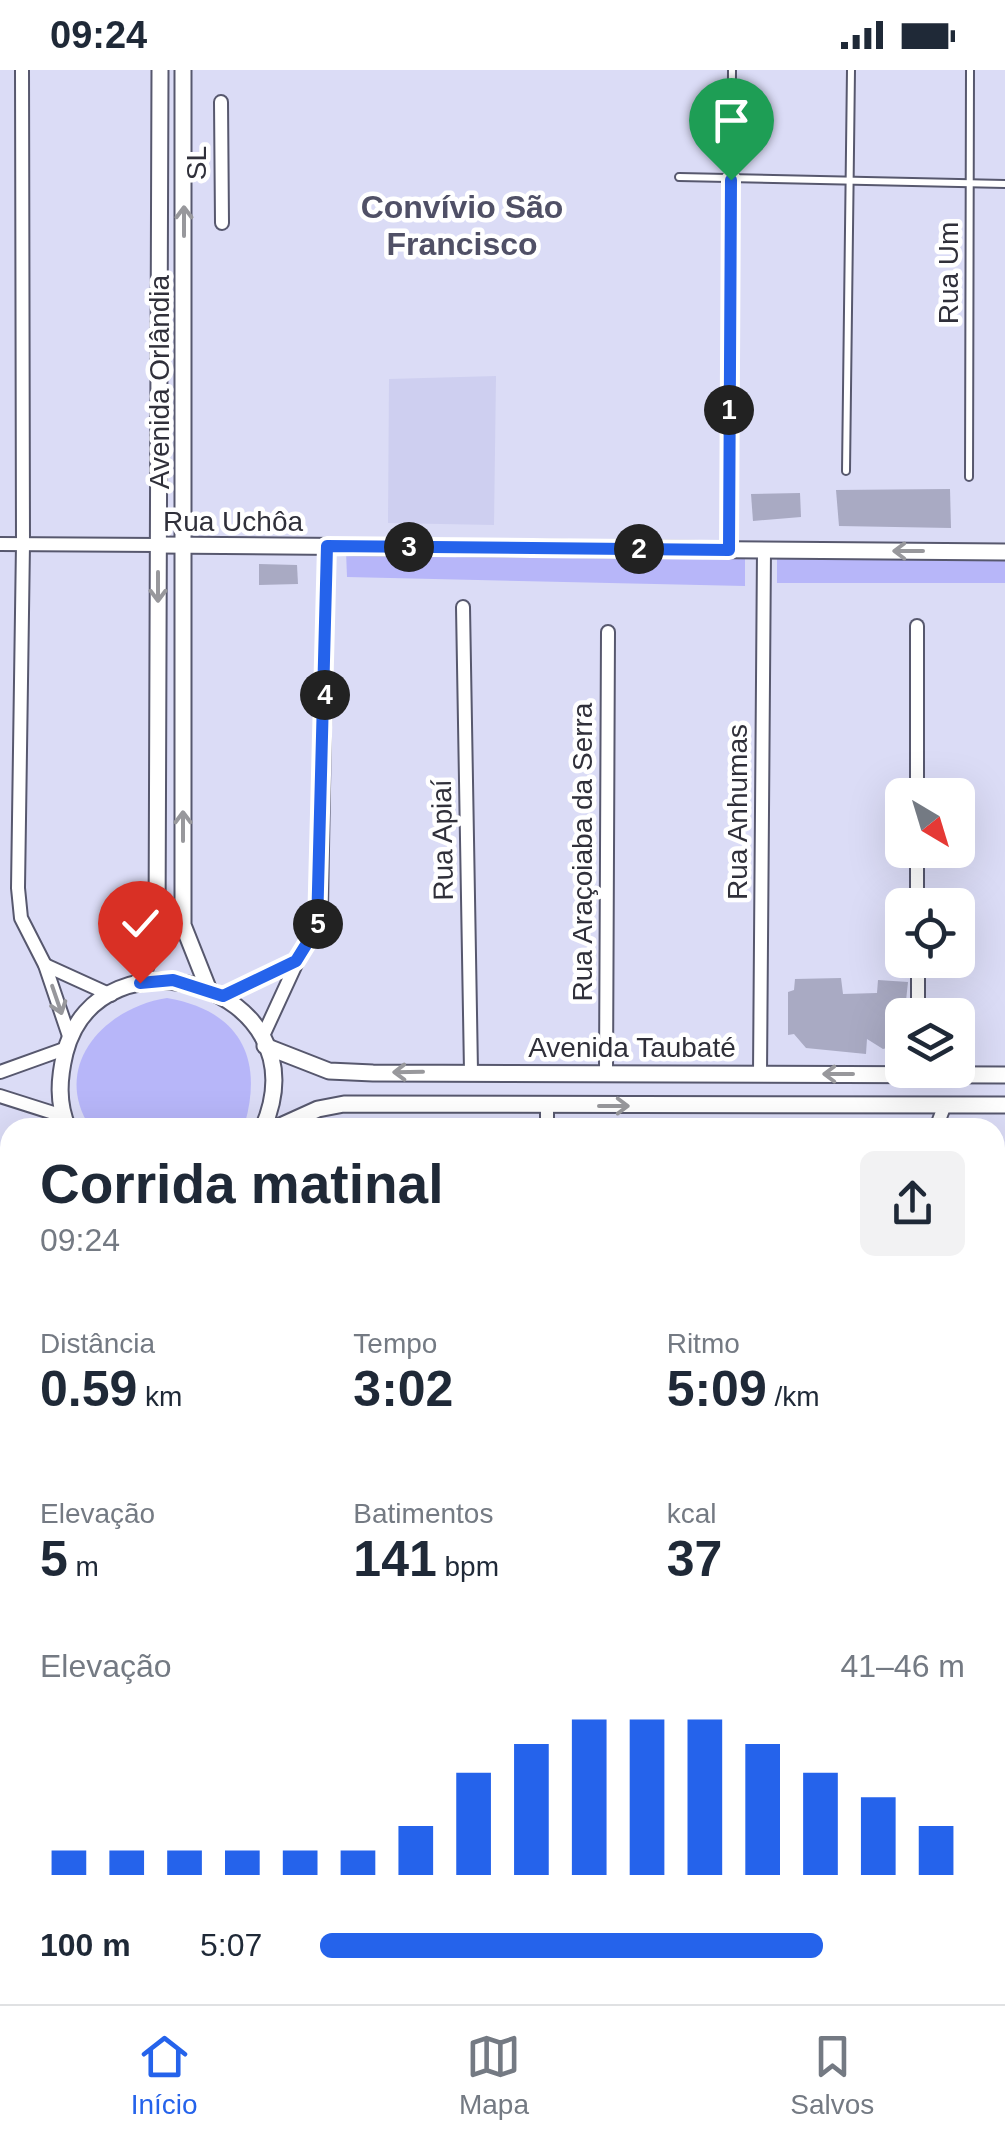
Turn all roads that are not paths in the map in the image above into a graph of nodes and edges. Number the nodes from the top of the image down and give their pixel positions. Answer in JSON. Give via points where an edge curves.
{"nodes":[{"id":1,"x":22,"y":70,"type":"edge"},
{"id":2,"x":160,"y":70,"type":"edge"},
{"id":3,"x":183,"y":70,"type":"edge"},
{"id":4,"x":732,"y":70,"type":"edge"},
{"id":5,"x":850,"y":70,"type":"edge"},
{"id":6,"x":970,"y":70,"type":"edge"},
{"id":7,"x":221,"y":102,"type":"dead end"},
{"id":8,"x":679,"y":178,"type":"dead end"},
{"id":9,"x":731,"y":180,"type":"junction"},
{"id":10,"x":851,"y":182,"type":"junction"},
{"id":11,"x":972,"y":184,"type":"junction"},
{"id":12,"x":1005,"y":184,"type":"edge"},
{"id":13,"x":222,"y":223,"type":"dead end"},
{"id":14,"x":846,"y":471,"type":"dead end"},
{"id":15,"x":970,"y":477,"type":"dead end"},
{"id":16,"x":0,"y":544,"type":"edge"},
{"id":17,"x":23,"y":544,"type":"junction"},
{"id":18,"x":158,"y":545,"type":"junction"},
{"id":19,"x":184,"y":546,"type":"junction"},
{"id":20,"x":327,"y":546,"type":"junction"},
{"id":21,"x":729,"y":550,"type":"junction"},
{"id":22,"x":764,"y":550,"type":"junction"},
{"id":23,"x":1005,"y":552,"type":"edge"},
{"id":24,"x":463,"y":607,"type":"dead end"},
{"id":25,"x":917,"y":626,"type":"dead end"},
{"id":26,"x":608,"y":632,"type":"dead end"},
{"id":27,"x":917,"y":778,"type":"edge"},
{"id":28,"x":296,"y":961,"type":"junction"},
{"id":29,"x":45,"y":965,"type":"junction"},
{"id":30,"x":140,"y":983,"type":"junction"},
{"id":31,"x":215,"y":992,"type":"junction"},
{"id":32,"x":111,"y":995,"type":"junction"},
{"id":33,"x":68,"y":1042,"type":"junction"},
{"id":34,"x":263,"y":1042,"type":"junction"},
{"id":35,"x":472,"y":1071,"type":"junction"},
{"id":36,"x":0,"y":1072,"type":"edge"},
{"id":37,"x":606,"y":1072,"type":"junction"},
{"id":38,"x":885,"y":1072,"type":"edge"},
{"id":39,"x":760,"y":1073,"type":"junction"},
{"id":40,"x":680,"y":1074,"type":"junction"},
{"id":41,"x":975,"y":1074,"type":"edge"},
{"id":42,"x":1005,"y":1075,"type":"edge"},
{"id":43,"x":0,"y":1096,"type":"edge"},
{"id":44,"x":1005,"y":1105,"type":"edge"},
{"id":45,"x":547,"y":1106,"type":"junction"},
{"id":46,"x":679,"y":1106,"type":"junction"},
{"id":47,"x":944,"y":1107,"type":"junction"},
{"id":48,"x":56,"y":1118,"type":"edge"},
{"id":49,"x":66,"y":1118,"type":"edge"},
{"id":50,"x":265,"y":1118,"type":"edge"},
{"id":51,"x":298,"y":1118,"type":"edge"},
{"id":52,"x":547,"y":1118,"type":"edge"},
{"id":53,"x":940,"y":1118,"type":"edge"}],
"edges":[{"from":1,"to":17,"type":"street"},
{"from":2,"to":18,"type":"street","name":"Avenida Orlândia"},
{"from":19,"to":3,"type":"street","name":"Avenida Orlândia","one_way":true},
{"from":4,"to":9,"type":"lane"},
{"from":5,"to":10,"type":"lane"},
{"from":6,"to":11,"type":"lane","name":"Rua Um"},
{"from":7,"to":13,"type":"street","name":"SL"},
{"from":8,"to":9,"type":"lane"},
{"from":9,"to":10,"type":"lane"},
{"from":9,"to":21,"type":"lane"},
{"from":10,"to":11,"type":"lane"},
{"from":10,"to":14,"type":"lane"},
{"from":11,"to":12,"type":"lane"},
{"from":11,"to":15,"type":"lane","name":"Rua Um"},
{"from":16,"to":17,"type":"street","name":"Rua Uchôa"},
{"from":17,"to":18,"type":"street","name":"Rua Uchôa"},
{"from":17,"to":29,"type":"street","via":[[18,888],[21,918]]},
{"from":18,"to":19,"type":"street","name":"Rua Uchôa"},
{"from":18,"to":30,"type":"street","name":"Avenida Orlândia","one_way":true,"via":[[157,935]]},
{"from":19,"to":20,"type":"street","name":"Rua Uchôa"},
{"from":31,"to":19,"type":"street","name":"Avenida Orlândia","one_way":true,"via":[[183,925]]},
{"from":20,"to":21,"type":"street","name":"Rua Uchôa"},
{"from":20,"to":28,"type":"street","via":[[321,910]]},
{"from":21,"to":22,"type":"street","name":"Rua Uchôa"},
{"from":23,"to":22,"type":"street","name":"Rua Uchôa","one_way":true},
{"from":22,"to":39,"type":"street","name":"Rua Anhumas"},
{"from":24,"to":35,"type":"street","name":"Rua Apiaí"},
{"from":25,"to":27,"type":"street"},
{"from":26,"to":37,"type":"street","name":"Rua Araçoiaba da Serra"},
{"from":28,"to":31,"type":"street"},
{"from":28,"to":34,"type":"street"},
{"from":29,"to":32,"type":"street"},
{"from":29,"to":33,"type":"street","one_way":true},
{"from":30,"to":31,"type":"street","via":[[173,980]]},
{"from":30,"to":32,"type":"street"},
{"from":31,"to":34,"type":"street","via":[[244,1012]]},
{"from":32,"to":33,"type":"street"},
{"from":33,"to":36,"type":"street"},
{"from":33,"to":49,"type":"street","via":[[60,1073]]},
{"from":35,"to":34,"type":"street","name":"Avenida Taubaté","one_way":true,"via":[[330,1071]]},
{"from":34,"to":50,"type":"street","via":[[273,1083]]},
{"from":35,"to":37,"type":"street","name":"Avenida Taubaté"},
{"from":37,"to":40,"type":"street","name":"Avenida Taubaté"},
{"from":38,"to":39,"type":"street","name":"Avenida Taubaté","one_way":true},
{"from":39,"to":40,"type":"street","name":"Avenida Taubaté"},
{"from":40,"to":46,"type":"street"},
{"from":41,"to":42,"type":"street","name":"Avenida Taubaté"},
{"from":43,"to":48,"type":"street"},
{"from":44,"to":47,"type":"street"},
{"from":45,"to":46,"type":"street","one_way":true},
{"from":45,"to":51,"type":"street","via":[[344,1104]]},
{"from":45,"to":52,"type":"street"},
{"from":46,"to":47,"type":"street"},
{"from":47,"to":53,"type":"street"}]}
